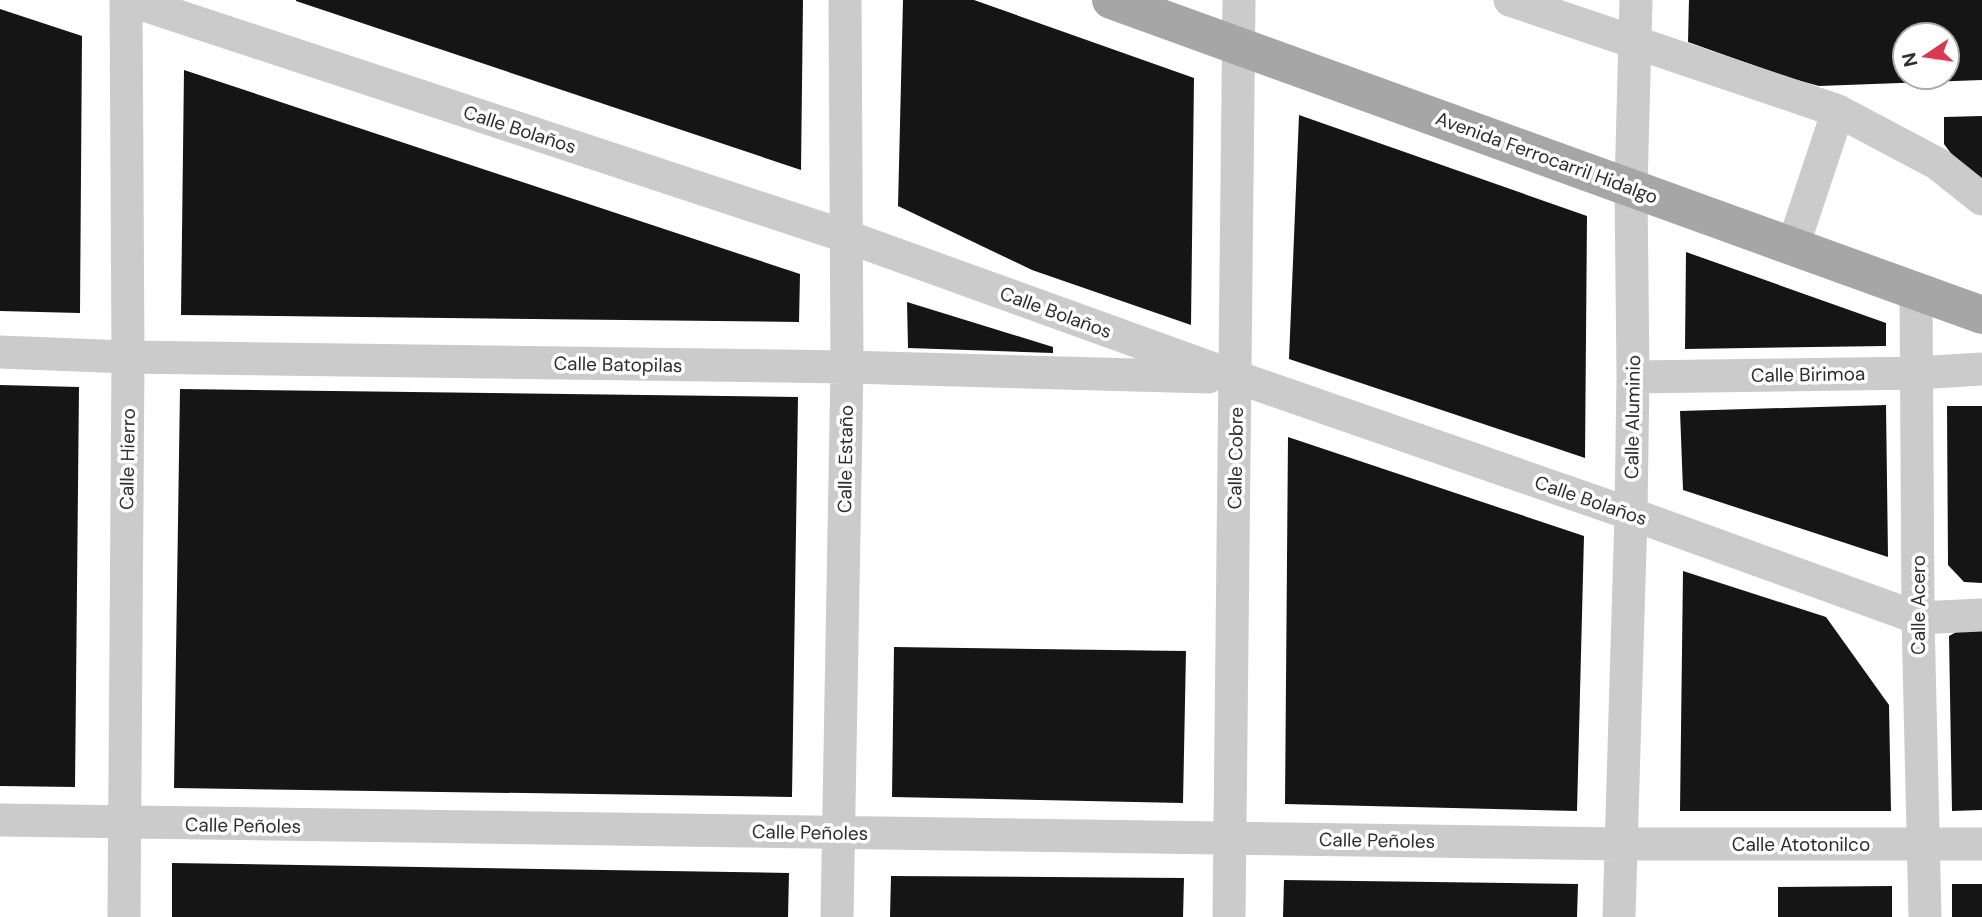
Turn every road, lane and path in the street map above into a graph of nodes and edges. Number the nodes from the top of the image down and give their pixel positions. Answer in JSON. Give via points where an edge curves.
{"nodes":[{"id":1,"x":128,"y":0,"type":"edge"},
{"id":2,"x":845,"y":0,"type":"edge"},
{"id":3,"x":1111,"y":0,"type":"edge"},
{"id":4,"x":1239,"y":0,"type":"edge"},
{"id":5,"x":1510,"y":0,"type":"edge"},
{"id":6,"x":1636,"y":0,"type":"edge"},
{"id":7,"x":1636,"y":42,"type":"junction"},
{"id":8,"x":1240,"y":46,"type":"junction"},
{"id":9,"x":1838,"y":111,"type":"junction"},
{"id":10,"x":1631,"y":187,"type":"junction"},
{"id":11,"x":1982,"y":199,"type":"edge"},
{"id":12,"x":848,"y":237,"type":"junction"},
{"id":13,"x":1793,"y":246,"type":"junction"},
{"id":14,"x":1916,"y":293,"type":"junction"},
{"id":15,"x":1982,"y":316,"type":"edge"},
{"id":16,"x":0,"y":352,"type":"edge"},
{"id":17,"x":128,"y":357,"type":"junction"},
{"id":18,"x":847,"y":367,"type":"junction"},
{"id":19,"x":1982,"y":369,"type":"edge"},
{"id":20,"x":1918,"y":373,"type":"junction"},
{"id":21,"x":1236,"y":377,"type":"junction"},
{"id":22,"x":1633,"y":377,"type":"junction"},
{"id":23,"x":1631,"y":514,"type":"junction"},
{"id":24,"x":1982,"y":615,"type":"edge"},
{"id":25,"x":1918,"y":618,"type":"junction"},
{"id":26,"x":0,"y":820,"type":"edge"},
{"id":27,"x":124,"y":823,"type":"junction"},
{"id":28,"x":839,"y":832,"type":"junction"},
{"id":29,"x":1229,"y":837,"type":"junction"},
{"id":30,"x":1620,"y":844,"type":"junction"},
{"id":31,"x":1923,"y":844,"type":"junction"},
{"id":32,"x":1982,"y":844,"type":"edge"},
{"id":33,"x":124,"y":917,"type":"edge"},
{"id":34,"x":837,"y":917,"type":"edge"},
{"id":35,"x":1229,"y":917,"type":"edge"},
{"id":36,"x":1619,"y":917,"type":"edge"},
{"id":37,"x":1925,"y":917,"type":"edge"}],
"edges":[{"from":1,"to":12,"type":"street","name":"Calle Bolaños"},
{"from":1,"to":17,"type":"street","name":"Calle Hierro"},
{"from":2,"to":12,"type":"street","name":"Calle Estaño"},
{"from":3,"to":8,"type":"main road","name":"Avenida Ferrocarril Hidalgo"},
{"from":4,"to":8,"type":"street","name":"Calle Cobre"},
{"from":5,"to":7,"type":"street"},
{"from":6,"to":7,"type":"street","name":"Calle Aluminio"},
{"from":7,"to":9,"type":"street"},
{"from":7,"to":10,"type":"street","name":"Calle Aluminio"},
{"from":8,"to":10,"type":"main road","name":"Avenida Ferrocarril Hidalgo"},
{"from":8,"to":21,"type":"street","name":"Calle Cobre"},
{"from":9,"to":11,"type":"street","via":[[1938,164]]},
{"from":9,"to":13,"type":"street"},
{"from":10,"to":13,"type":"main road","name":"Avenida Ferrocarril Hidalgo"},
{"from":10,"to":22,"type":"street","name":"Calle Aluminio"},
{"from":12,"to":18,"type":"street","name":"Calle Estaño"},
{"from":12,"to":21,"type":"street","name":"Calle Bolaños"},
{"from":13,"to":14,"type":"main road","name":"Avenida Ferrocarril Hidalgo"},
{"from":14,"to":15,"type":"main road","name":"Avenida Ferrocarril Hidalgo"},
{"from":14,"to":20,"type":"street","name":"Calle Acero"},
{"from":16,"to":17,"type":"street","name":"Calle Batopilas"},
{"from":17,"to":18,"type":"street","name":"Calle Batopilas"},
{"from":17,"to":27,"type":"street","name":"Calle Hierro"},
{"from":18,"to":21,"type":"street","name":"Calle Batopilas"},
{"from":18,"to":28,"type":"street","name":"Calle Estaño"},
{"from":19,"to":20,"type":"street","name":"Calle Birimoa"},
{"from":20,"to":22,"type":"street","name":"Calle Birimoa"},
{"from":20,"to":25,"type":"street","name":"Calle Acero"},
{"from":21,"to":23,"type":"street","name":"Calle Bolaños"},
{"from":21,"to":29,"type":"street","name":"Calle Cobre"},
{"from":22,"to":23,"type":"street","name":"Calle Aluminio"},
{"from":23,"to":25,"type":"street","name":"Calle Bolaños"},
{"from":23,"to":30,"type":"street","name":"Calle Aluminio"},
{"from":24,"to":25,"type":"street","name":"Calle Bolaños"},
{"from":25,"to":31,"type":"street","name":"Calle Acero"},
{"from":26,"to":27,"type":"street","name":"Calle Peñoles"},
{"from":27,"to":28,"type":"street","name":"Calle Peñoles"},
{"from":27,"to":33,"type":"street","name":"Calle Hierro"},
{"from":28,"to":29,"type":"street","name":"Calle Peñoles"},
{"from":28,"to":34,"type":"street","name":"Calle Estaño"},
{"from":29,"to":30,"type":"street","name":"Calle Peñoles"},
{"from":29,"to":35,"type":"street","name":"Calle Cobre"},
{"from":30,"to":31,"type":"street","name":"Calle Atotonilco"},
{"from":30,"to":36,"type":"street","name":"Calle Aluminio"},
{"from":31,"to":32,"type":"street","name":"Calle Atotonilco"},
{"from":31,"to":37,"type":"street","name":"Calle Acero"}]}
